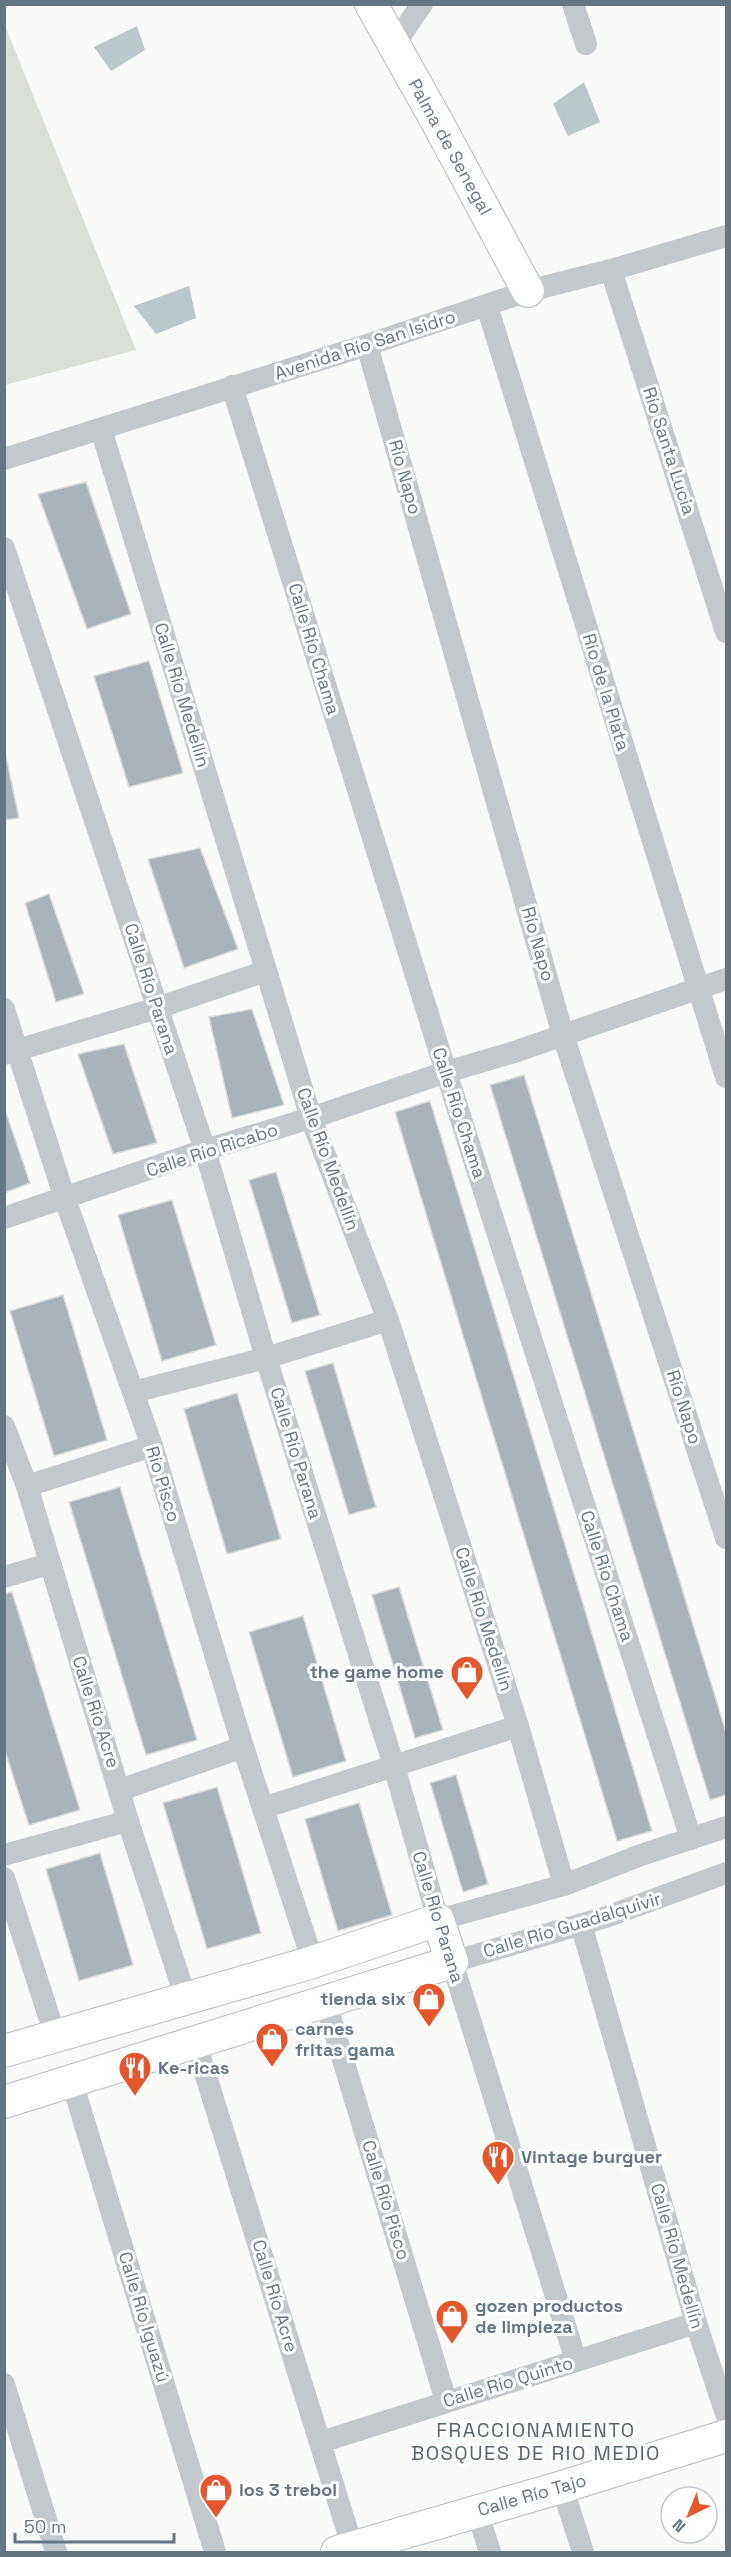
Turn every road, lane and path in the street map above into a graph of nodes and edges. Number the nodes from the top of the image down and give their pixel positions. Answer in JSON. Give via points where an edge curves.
{"nodes":[{"id":1,"x":370,"y":4,"type":"edge"},
{"id":2,"x":422,"y":4,"type":"edge"},
{"id":3,"x":573,"y":4,"type":"edge"},
{"id":4,"x":586,"y":44,"type":"dead end"},
{"id":5,"x":394,"y":45,"type":"junction"},
{"id":6,"x":726,"y":236,"type":"edge"},
{"id":7,"x":610,"y":270,"type":"junction"},
{"id":8,"x":528,"y":291,"type":"junction"},
{"id":9,"x":487,"y":306,"type":"junction"},
{"id":10,"x":367,"y":345,"type":"junction"},
{"id":11,"x":232,"y":386,"type":"junction"},
{"id":12,"x":101,"y":429,"type":"junction"},
{"id":13,"x":4,"y":459,"type":"edge"},
{"id":14,"x":4,"y":548,"type":"edge"},
{"id":15,"x":726,"y":632,"type":"edge"},
{"id":16,"x":266,"y":971,"type":"junction"},
{"id":17,"x":726,"y":979,"type":"edge"},
{"id":18,"x":698,"y":988,"type":"junction"},
{"id":19,"x":157,"y":1008,"type":"junction"},
{"id":20,"x":4,"y":1009,"type":"edge"},
{"id":21,"x":564,"y":1035,"type":"junction"},
{"id":22,"x":11,"y":1052,"type":"edge"},
{"id":23,"x":446,"y":1072,"type":"junction"},
{"id":24,"x":726,"y":1077,"type":"edge"},
{"id":25,"x":311,"y":1118,"type":"junction"},
{"id":26,"x":205,"y":1150,"type":"junction"},
{"id":27,"x":65,"y":1199,"type":"junction"},
{"id":28,"x":4,"y":1218,"type":"edge"},
{"id":29,"x":388,"y":1320,"type":"junction"},
{"id":30,"x":266,"y":1358,"type":"junction"},
{"id":31,"x":133,"y":1392,"type":"junction"},
{"id":32,"x":4,"y":1426,"type":"edge"},
{"id":33,"x":152,"y":1446,"type":"junction"},
{"id":34,"x":27,"y":1486,"type":"junction"},
{"id":35,"x":726,"y":1538,"type":"edge"},
{"id":36,"x":49,"y":1564,"type":"junction"},
{"id":37,"x":4,"y":1577,"type":"edge"},
{"id":38,"x":518,"y":1726,"type":"junction"},
{"id":39,"x":243,"y":1747,"type":"junction"},
{"id":40,"x":394,"y":1766,"type":"junction"},
{"id":41,"x":120,"y":1790,"type":"junction"},
{"id":42,"x":263,"y":1808,"type":"junction"},
{"id":43,"x":128,"y":1821,"type":"junction"},
{"id":44,"x":726,"y":1827,"type":"edge"},
{"id":45,"x":691,"y":1839,"type":"junction"},
{"id":46,"x":4,"y":1856,"type":"edge"},
{"id":47,"x":726,"y":1873,"type":"edge"},
{"id":48,"x":5,"y":1882,"type":"edge"},
{"id":49,"x":564,"y":1885,"type":"junction"},
{"id":50,"x":438,"y":1920,"type":"junction"},
{"id":51,"x":580,"y":1924,"type":"junction"},
{"id":52,"x":313,"y":1962,"type":"junction"},
{"id":53,"x":452,"y":1962,"type":"junction"},
{"id":54,"x":186,"y":1999,"type":"junction"},
{"id":55,"x":325,"y":2000,"type":"junction"},
{"id":56,"x":55,"y":2036,"type":"junction"},
{"id":57,"x":195,"y":2040,"type":"junction"},
{"id":58,"x":4,"y":2051,"type":"edge"},
{"id":59,"x":72,"y":2082,"type":"junction"},
{"id":60,"x":4,"y":2102,"type":"edge"},
{"id":61,"x":696,"y":2323,"type":"junction"},
{"id":62,"x":576,"y":2361,"type":"junction"},
{"id":63,"x":4,"y":2384,"type":"edge"},
{"id":64,"x":446,"y":2401,"type":"junction"},
{"id":65,"x":726,"y":2414,"type":"edge"},
{"id":66,"x":726,"y":2436,"type":"edge"},
{"id":67,"x":321,"y":2442,"type":"junction"},
{"id":68,"x":562,"y":2487,"type":"junction"},
{"id":69,"x":477,"y":2511,"type":"junction"},
{"id":70,"x":348,"y":2551,"type":"edge"},
{"id":71,"x":56,"y":2553,"type":"edge"},
{"id":72,"x":215,"y":2553,"type":"edge"},
{"id":73,"x":490,"y":2553,"type":"edge"},
{"id":74,"x":583,"y":2553,"type":"edge"}],
"edges":[{"from":1,"to":5,"type":"street","name":"Palma de Senegal"},
{"from":2,"to":5,"type":"street"},
{"from":3,"to":4,"type":"street"},
{"from":5,"to":8,"type":"street","name":"Palma de Senegal"},
{"from":6,"to":7,"type":"street","name":"Avenida Río San Isidro"},
{"from":7,"to":8,"type":"street","name":"Avenida Río San Isidro"},
{"from":7,"to":15,"type":"street","name":"Río Santa Lucia"},
{"from":8,"to":9,"type":"street","name":"Avenida Río San Isidro"},
{"from":9,"to":10,"type":"street","name":"Avenida Río San Isidro"},
{"from":9,"to":18,"type":"street","name":"Río de la Plata"},
{"from":10,"to":11,"type":"street","name":"Avenida Río San Isidro"},
{"from":10,"to":21,"type":"street","name":"Río Napo"},
{"from":11,"to":12,"type":"street","name":"Avenida Río San Isidro"},
{"from":11,"to":23,"type":"street","name":"Calle Río Chama"},
{"from":12,"to":13,"type":"street","name":"Avenida Río San Isidro"},
{"from":12,"to":16,"type":"street","name":"Calle Río Medellín"},
{"from":14,"to":19,"type":"street","name":"Calle Río Parana"},
{"from":16,"to":19,"type":"street"},
{"from":16,"to":25,"type":"street","name":"Calle Río Medellín"},
{"from":17,"to":18,"type":"street","name":"Calle Río Ricabo"},
{"from":18,"to":21,"type":"street","name":"Calle Río Ricabo"},
{"from":18,"to":24,"type":"street","name":"Río de la Plata"},
{"from":19,"to":22,"type":"street"},
{"from":19,"to":26,"type":"street","name":"Calle Río Parana"},
{"from":20,"to":22,"type":"street","name":"Río Pisco"},
{"from":21,"to":23,"type":"street","name":"Calle Río Ricabo"},
{"from":21,"to":35,"type":"street","name":"Río Napo"},
{"from":22,"to":27,"type":"street","name":"Río Pisco"},
{"from":23,"to":25,"type":"street","name":"Calle Río Ricabo"},
{"from":23,"to":45,"type":"street","name":"Calle Río Chama"},
{"from":25,"to":26,"type":"street","name":"Calle Río Ricabo"},
{"from":25,"to":29,"type":"street","name":"Calle Río Medellín"},
{"from":26,"to":27,"type":"street","name":"Calle Río Ricabo"},
{"from":26,"to":30,"type":"street","name":"Calle Río Parana"},
{"from":27,"to":28,"type":"street","name":"Calle Río Ricabo"},
{"from":27,"to":31,"type":"street","name":"Río Pisco"},
{"from":29,"to":30,"type":"street"},
{"from":29,"to":38,"type":"street","name":"Calle Río Medellín"},
{"from":30,"to":31,"type":"street"},
{"from":30,"to":40,"type":"street","name":"Calle Río Parana"},
{"from":31,"to":33,"type":"street","name":"Río Pisco"},
{"from":32,"to":34,"type":"street","name":"Calle Río Acre"},
{"from":33,"to":34,"type":"street"},
{"from":33,"to":39,"type":"street","name":"Río Pisco"},
{"from":34,"to":36,"type":"street","name":"Calle Río Acre"},
{"from":36,"to":37,"type":"street"},
{"from":36,"to":41,"type":"street","name":"Calle Río Acre"},
{"from":38,"to":40,"type":"street"},
{"from":38,"to":49,"type":"street","name":"Calle Río Medellín"},
{"from":39,"to":41,"type":"street"},
{"from":39,"to":42,"type":"street","name":"Río Pisco"},
{"from":40,"to":42,"type":"street"},
{"from":40,"to":50,"type":"street","name":"Calle Río Parana"},
{"from":41,"to":43,"type":"street","name":"Calle Río Acre"},
{"from":42,"to":52,"type":"street","name":"Río Pisco"},
{"from":43,"to":46,"type":"street"},
{"from":43,"to":54,"type":"street","name":"Calle Río Acre"},
{"from":44,"to":45,"type":"street"},
{"from":45,"to":49,"type":"street"},
{"from":47,"to":51,"type":"street","name":"Calle Río Guadalquivir"},
{"from":48,"to":56,"type":"street"},
{"from":49,"to":50,"type":"street"},
{"from":50,"to":52,"type":"street"},
{"from":50,"to":53,"type":"street","name":"Calle Río Parana"},
{"from":51,"to":53,"type":"street","name":"Calle Río Guadalquivir"},
{"from":51,"to":61,"type":"street","name":"Calle Río Medellín"},
{"from":52,"to":54,"type":"street"},
{"from":53,"to":55,"type":"street","name":"Calle Río Guadalquivir"},
{"from":53,"to":62,"type":"street","name":"Calle Río Parana"},
{"from":54,"to":56,"type":"street"},
{"from":55,"to":57,"type":"street","name":"Calle Río Guadalquivir"},
{"from":55,"to":64,"type":"street","name":"Calle Río Pisco"},
{"from":56,"to":58,"type":"street"},
{"from":57,"to":59,"type":"street","name":"Calle Río Guadalquivir"},
{"from":57,"to":67,"type":"street","name":"Calle Río Acre"},
{"from":59,"to":60,"type":"street","name":"Calle Río Guadalquivir"},
{"from":59,"to":72,"type":"street","name":"Calle Río Iguazú"},
{"from":61,"to":62,"type":"street","name":"Calle Río Quinto"},
{"from":61,"to":65,"type":"street","name":"Calle Río Medellín"},
{"from":62,"to":64,"type":"street","name":"Calle Río Quinto"},
{"from":63,"to":71,"type":"street"},
{"from":64,"to":67,"type":"street","name":"Calle Río Quinto"},
{"from":66,"to":68,"type":"street","name":"Calle Río Tajo"},
{"from":67,"to":70,"type":"street","name":"Calle Río Acre"},
{"from":68,"to":69,"type":"street","name":"Calle Río Tajo"},
{"from":68,"to":74,"type":"street"},
{"from":69,"to":70,"type":"street","name":"Calle Río Tajo"},
{"from":69,"to":73,"type":"street"}]}
